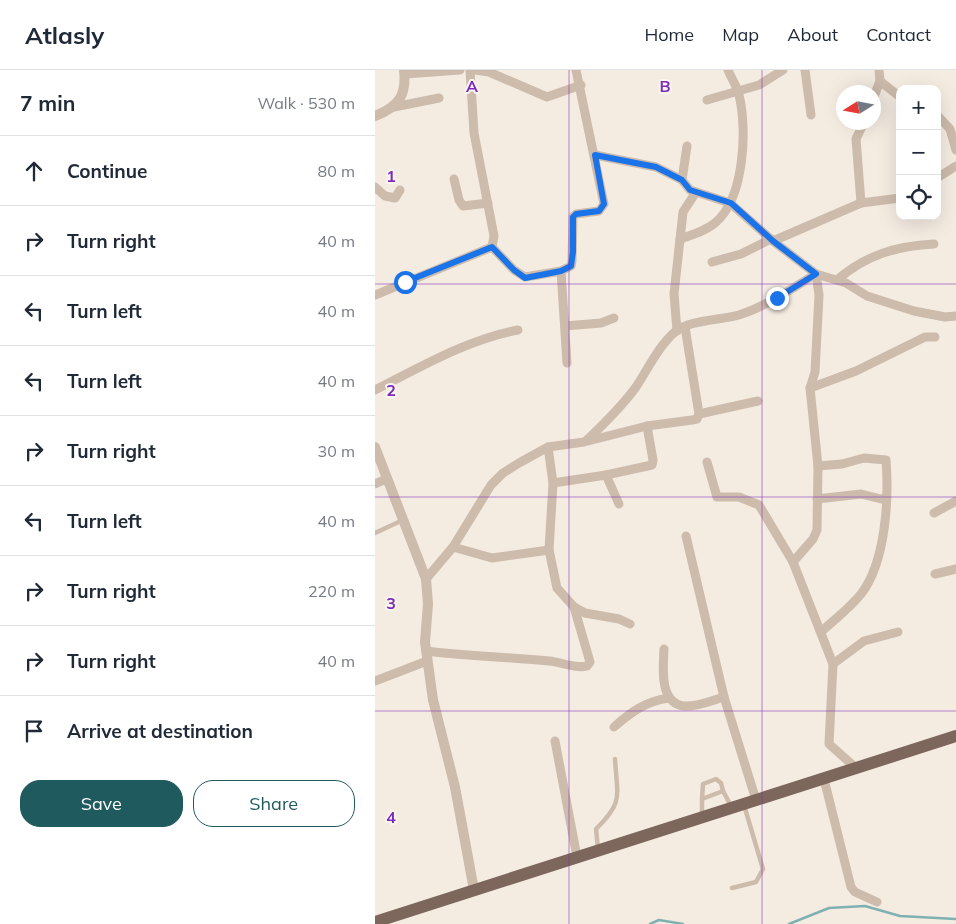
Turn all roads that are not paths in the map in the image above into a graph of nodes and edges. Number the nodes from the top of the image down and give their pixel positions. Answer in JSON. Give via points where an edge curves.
{"nodes":[{"id":1,"x":460,"y":70,"type":"edge"},
{"id":2,"x":470,"y":70,"type":"edge"},
{"id":3,"x":475,"y":70,"type":"edge"},
{"id":4,"x":727,"y":70,"type":"edge"},
{"id":5,"x":783,"y":70,"type":"edge"},
{"id":6,"x":805,"y":70,"type":"edge"},
{"id":7,"x":879,"y":70,"type":"edge"},
{"id":8,"x":579,"y":71,"type":"edge"},
{"id":9,"x":404,"y":72,"type":"edge"},
{"id":10,"x":880,"y":81,"type":"junction"},
{"id":11,"x":878,"y":85,"type":"edge"},
{"id":12,"x":581,"y":86,"type":"junction"},
{"id":13,"x":737,"y":90,"type":"junction"},
{"id":14,"x":896,"y":94,"type":"edge"},
{"id":15,"x":439,"y":98,"type":"dead end"},
{"id":16,"x":707,"y":100,"type":"dead end"},
{"id":17,"x":394,"y":107,"type":"junction"},
{"id":18,"x":375,"y":116,"type":"edge"},
{"id":19,"x":811,"y":116,"type":"dead end"},
{"id":20,"x":941,"y":119,"type":"edge"},
{"id":21,"x":860,"y":130,"type":"edge"},
{"id":22,"x":687,"y":146,"type":"dead end"},
{"id":23,"x":956,"y":150,"type":"edge"},
{"id":24,"x":595,"y":155,"type":"junction"},
{"id":25,"x":956,"y":166,"type":"edge"},
{"id":26,"x":941,"y":175,"type":"edge"},
{"id":27,"x":454,"y":179,"type":"dead end"},
{"id":28,"x":682,"y":180,"type":"junction"},
{"id":29,"x":375,"y":187,"type":"edge"},
{"id":30,"x":400,"y":190,"type":"dead end"},
{"id":31,"x":696,"y":192,"type":"junction"},
{"id":32,"x":896,"y":199,"type":"edge"},
{"id":33,"x":488,"y":203,"type":"junction"},
{"id":34,"x":731,"y":203,"type":"junction"},
{"id":35,"x":861,"y":203,"type":"junction"},
{"id":36,"x":680,"y":238,"type":"junction"},
{"id":37,"x":772,"y":240,"type":"junction"},
{"id":38,"x":934,"y":244,"type":"dead end"},
{"id":39,"x":492,"y":247,"type":"junction"},
{"id":40,"x":712,"y":262,"type":"dead end"},
{"id":41,"x":561,"y":271,"type":"junction"},
{"id":42,"x":816,"y":274,"type":"junction"},
{"id":43,"x":837,"y":280,"type":"junction"},
{"id":44,"x":375,"y":295,"type":"edge"},
{"id":45,"x":956,"y":316,"type":"edge"},
{"id":46,"x":614,"y":318,"type":"dead end"},
{"id":47,"x":565,"y":326,"type":"junction"},
{"id":48,"x":681,"y":329,"type":"junction"},
{"id":49,"x":517,"y":330,"type":"dead end"},
{"id":50,"x":935,"y":336,"type":"dead end"},
{"id":51,"x":567,"y":363,"type":"dead end"},
{"id":52,"x":810,"y":388,"type":"junction"},
{"id":53,"x":375,"y":390,"type":"edge"},
{"id":54,"x":758,"y":401,"type":"dead end"},
{"id":55,"x":699,"y":414,"type":"junction"},
{"id":56,"x":647,"y":426,"type":"junction"},
{"id":57,"x":584,"y":442,"type":"junction"},
{"id":58,"x":375,"y":447,"type":"edge"},
{"id":59,"x":548,"y":447,"type":"junction"},
{"id":60,"x":707,"y":462,"type":"dead end"},
{"id":61,"x":818,"y":466,"type":"junction"},
{"id":62,"x":606,"y":475,"type":"junction"},
{"id":63,"x":386,"y":479,"type":"junction"},
{"id":64,"x":553,"y":483,"type":"junction"},
{"id":65,"x":375,"y":484,"type":"edge"},
{"id":66,"x":886,"y":498,"type":"junction"},
{"id":67,"x":817,"y":499,"type":"junction"},
{"id":68,"x":956,"y":501,"type":"edge"},
{"id":69,"x":619,"y":504,"type":"dead end"},
{"id":70,"x":934,"y":513,"type":"dead end"},
{"id":71,"x":403,"y":520,"type":"junction"},
{"id":72,"x":375,"y":533,"type":"edge"},
{"id":73,"x":686,"y":536,"type":"dead end"},
{"id":74,"x":453,"y":547,"type":"junction"},
{"id":75,"x":549,"y":550,"type":"junction"},
{"id":76,"x":793,"y":562,"type":"junction"},
{"id":77,"x":956,"y":570,"type":"edge"},
{"id":78,"x":935,"y":574,"type":"dead end"},
{"id":79,"x":426,"y":579,"type":"junction"},
{"id":80,"x":574,"y":607,"type":"junction"},
{"id":81,"x":630,"y":624,"type":"dead end"},
{"id":82,"x":822,"y":631,"type":"junction"},
{"id":83,"x":898,"y":632,"type":"dead end"},
{"id":84,"x":664,"y":649,"type":"dead end"},
{"id":85,"x":426,"y":656,"type":"junction"},
{"id":86,"x":833,"y":664,"type":"junction"},
{"id":87,"x":375,"y":681,"type":"edge"},
{"id":88,"x":725,"y":697,"type":"junction"},
{"id":89,"x":669,"y":698,"type":"junction"},
{"id":90,"x":614,"y":727,"type":"dead end"},
{"id":91,"x":956,"y":736,"type":"edge"},
{"id":92,"x":555,"y":741,"type":"dead end"},
{"id":93,"x":615,"y":759,"type":"dead end"},
{"id":94,"x":856,"y":768,"type":"junction"},
{"id":95,"x":824,"y":779,"type":"junction"},
{"id":96,"x":723,"y":791,"type":"junction"},
{"id":97,"x":701,"y":799,"type":"junction"},
{"id":98,"x":744,"y":804,"type":"junction"},
{"id":99,"x":702,"y":817,"type":"junction"},
{"id":100,"x":598,"y":850,"type":"junction"},
{"id":101,"x":577,"y":857,"type":"junction"},
{"id":102,"x":732,"y":888,"type":"dead end"},
{"id":103,"x":475,"y":890,"type":"junction"},
{"id":104,"x":877,"y":902,"type":"dead end"},
{"id":105,"x":375,"y":922,"type":"edge"}],
"edges":[{"from":1,"to":9,"type":"street"},
{"from":2,"to":33,"type":"street","via":[[474,133]]},
{"from":3,"to":12,"type":"street","via":[[489,72],[547,97]]},
{"from":4,"to":13,"type":"street"},
{"from":5,"to":13,"type":"street","via":[[759,85]]},
{"from":6,"to":19,"type":"street"},
{"from":7,"to":10,"type":"street"},
{"from":8,"to":12,"type":"street"},
{"from":9,"to":17,"type":"street","via":[[401,96]]},
{"from":10,"to":11,"type":"street"},
{"from":10,"to":14,"type":"street"},
{"from":12,"to":24,"type":"street"},
{"from":13,"to":16,"type":"street"},
{"from":13,"to":34,"type":"street","via":[[743,130],[740,172]]},
{"from":15,"to":17,"type":"street"},
{"from":17,"to":18,"type":"street"},
{"from":20,"to":23,"type":"street","via":[[950,129]]},
{"from":21,"to":35,"type":"street","via":[[856,139]]},
{"from":22,"to":28,"type":"street"},
{"from":24,"to":28,"type":"street","via":[[656,167]]},
{"from":24,"to":41,"type":"street","via":[[604,204],[599,211],[573,217],[571,266]]},
{"from":25,"to":26,"type":"street"},
{"from":27,"to":33,"type":"street","via":[[463,206]]},
{"from":28,"to":31,"type":"street"},
{"from":29,"to":30,"type":"street","via":[[385,196],[395,198]]},
{"from":31,"to":34,"type":"street"},
{"from":31,"to":36,"type":"street","via":[[683,212]]},
{"from":32,"to":35,"type":"street"},
{"from":33,"to":39,"type":"street","via":[[494,236]]},
{"from":34,"to":36,"type":"street","via":[[716,222],[698,233]]},
{"from":34,"to":37,"type":"street"},
{"from":35,"to":37,"type":"street"},
{"from":36,"to":48,"type":"street","via":[[674,294]]},
{"from":37,"to":40,"type":"street"},
{"from":37,"to":42,"type":"street"},
{"from":38,"to":43,"type":"street","via":[[896,248],[864,260]]},
{"from":39,"to":41,"type":"street","via":[[525,278]]},
{"from":39,"to":44,"type":"street"},
{"from":41,"to":47,"type":"street"},
{"from":42,"to":43,"type":"street"},
{"from":42,"to":48,"type":"street","via":[[767,305]]},
{"from":42,"to":52,"type":"street","via":[[819,295],[815,372]]},
{"from":43,"to":45,"type":"street","via":[[867,296],[914,311]]},
{"from":46,"to":47,"type":"street","via":[[601,323]]},
{"from":47,"to":51,"type":"street"},
{"from":48,"to":55,"type":"street"},
{"from":48,"to":57,"type":"street","via":[[667,340],[635,389],[605,424]]},
{"from":49,"to":53,"type":"street","via":[[466,345]]},
{"from":50,"to":52,"type":"street","via":[[925,337],[857,371]]},
{"from":52,"to":61,"type":"street"},
{"from":54,"to":55,"type":"street"},
{"from":55,"to":56,"type":"street","via":[[697,419]]},
{"from":56,"to":57,"type":"street"},
{"from":56,"to":62,"type":"street","via":[[652,465]]},
{"from":57,"to":59,"type":"street"},
{"from":58,"to":63,"type":"street"},
{"from":59,"to":64,"type":"street"},
{"from":59,"to":74,"type":"street","via":[[503,473],[485,494]]},
{"from":60,"to":76,"type":"street","via":[[717,497],[739,497],[759,505]]},
{"from":61,"to":66,"type":"street","via":[[864,458],[886,460]]},
{"from":61,"to":67,"type":"street"},
{"from":62,"to":64,"type":"street"},
{"from":62,"to":69,"type":"street"},
{"from":63,"to":65,"type":"street"},
{"from":63,"to":71,"type":"street"},
{"from":64,"to":75,"type":"street"},
{"from":66,"to":67,"type":"street","via":[[861,494]]},
{"from":66,"to":82,"type":"street","via":[[887,516],[872,576],[852,604]]},
{"from":67,"to":76,"type":"street","via":[[817,530]]},
{"from":68,"to":70,"type":"street"},
{"from":71,"to":72,"type":"lane"},
{"from":71,"to":79,"type":"street"},
{"from":73,"to":88,"type":"street"},
{"from":74,"to":75,"type":"street","via":[[492,558]]},
{"from":74,"to":79,"type":"street"},
{"from":75,"to":80,"type":"street","via":[[557,588]]},
{"from":76,"to":82,"type":"street"},
{"from":77,"to":78,"type":"street"},
{"from":79,"to":85,"type":"street"},
{"from":80,"to":81,"type":"street","via":[[585,613]]},
{"from":80,"to":85,"type":"street","via":[[590,662],[582,668],[552,661],[501,656]]},
{"from":82,"to":86,"type":"street"},
{"from":83,"to":86,"type":"street","via":[[864,642]]},
{"from":84,"to":89,"type":"street","via":[[663,672]]},
{"from":85,"to":87,"type":"street"},
{"from":85,"to":103,"type":"street"},
{"from":86,"to":94,"type":"street","via":[[829,744]]},
{"from":88,"to":89,"type":"street","via":[[687,706]]},
{"from":88,"to":98,"type":"street"},
{"from":89,"to":90,"type":"street","via":[[650,701],[633,710]]},
{"from":91,"to":94,"type":"main road"},
{"from":92,"to":101,"type":"street"},
{"from":93,"to":100,"type":"lane","via":[[617,803],[613,812],[596,829]]},
{"from":94,"to":95,"type":"main road"},
{"from":95,"to":98,"type":"main road"},
{"from":95,"to":104,"type":"street","via":[[851,887]]},
{"from":96,"to":97,"type":"lane"},
{"from":96,"to":97,"type":"lane","via":[[719,780],[703,784]]},
{"from":96,"to":98,"type":"lane"},
{"from":97,"to":99,"type":"lane"},
{"from":98,"to":99,"type":"main road"},
{"from":98,"to":102,"type":"lane","via":[[763,869],[756,882]]},
{"from":99,"to":100,"type":"main road"},
{"from":100,"to":101,"type":"main road"},
{"from":101,"to":103,"type":"main road"},
{"from":103,"to":105,"type":"main road"}]}
